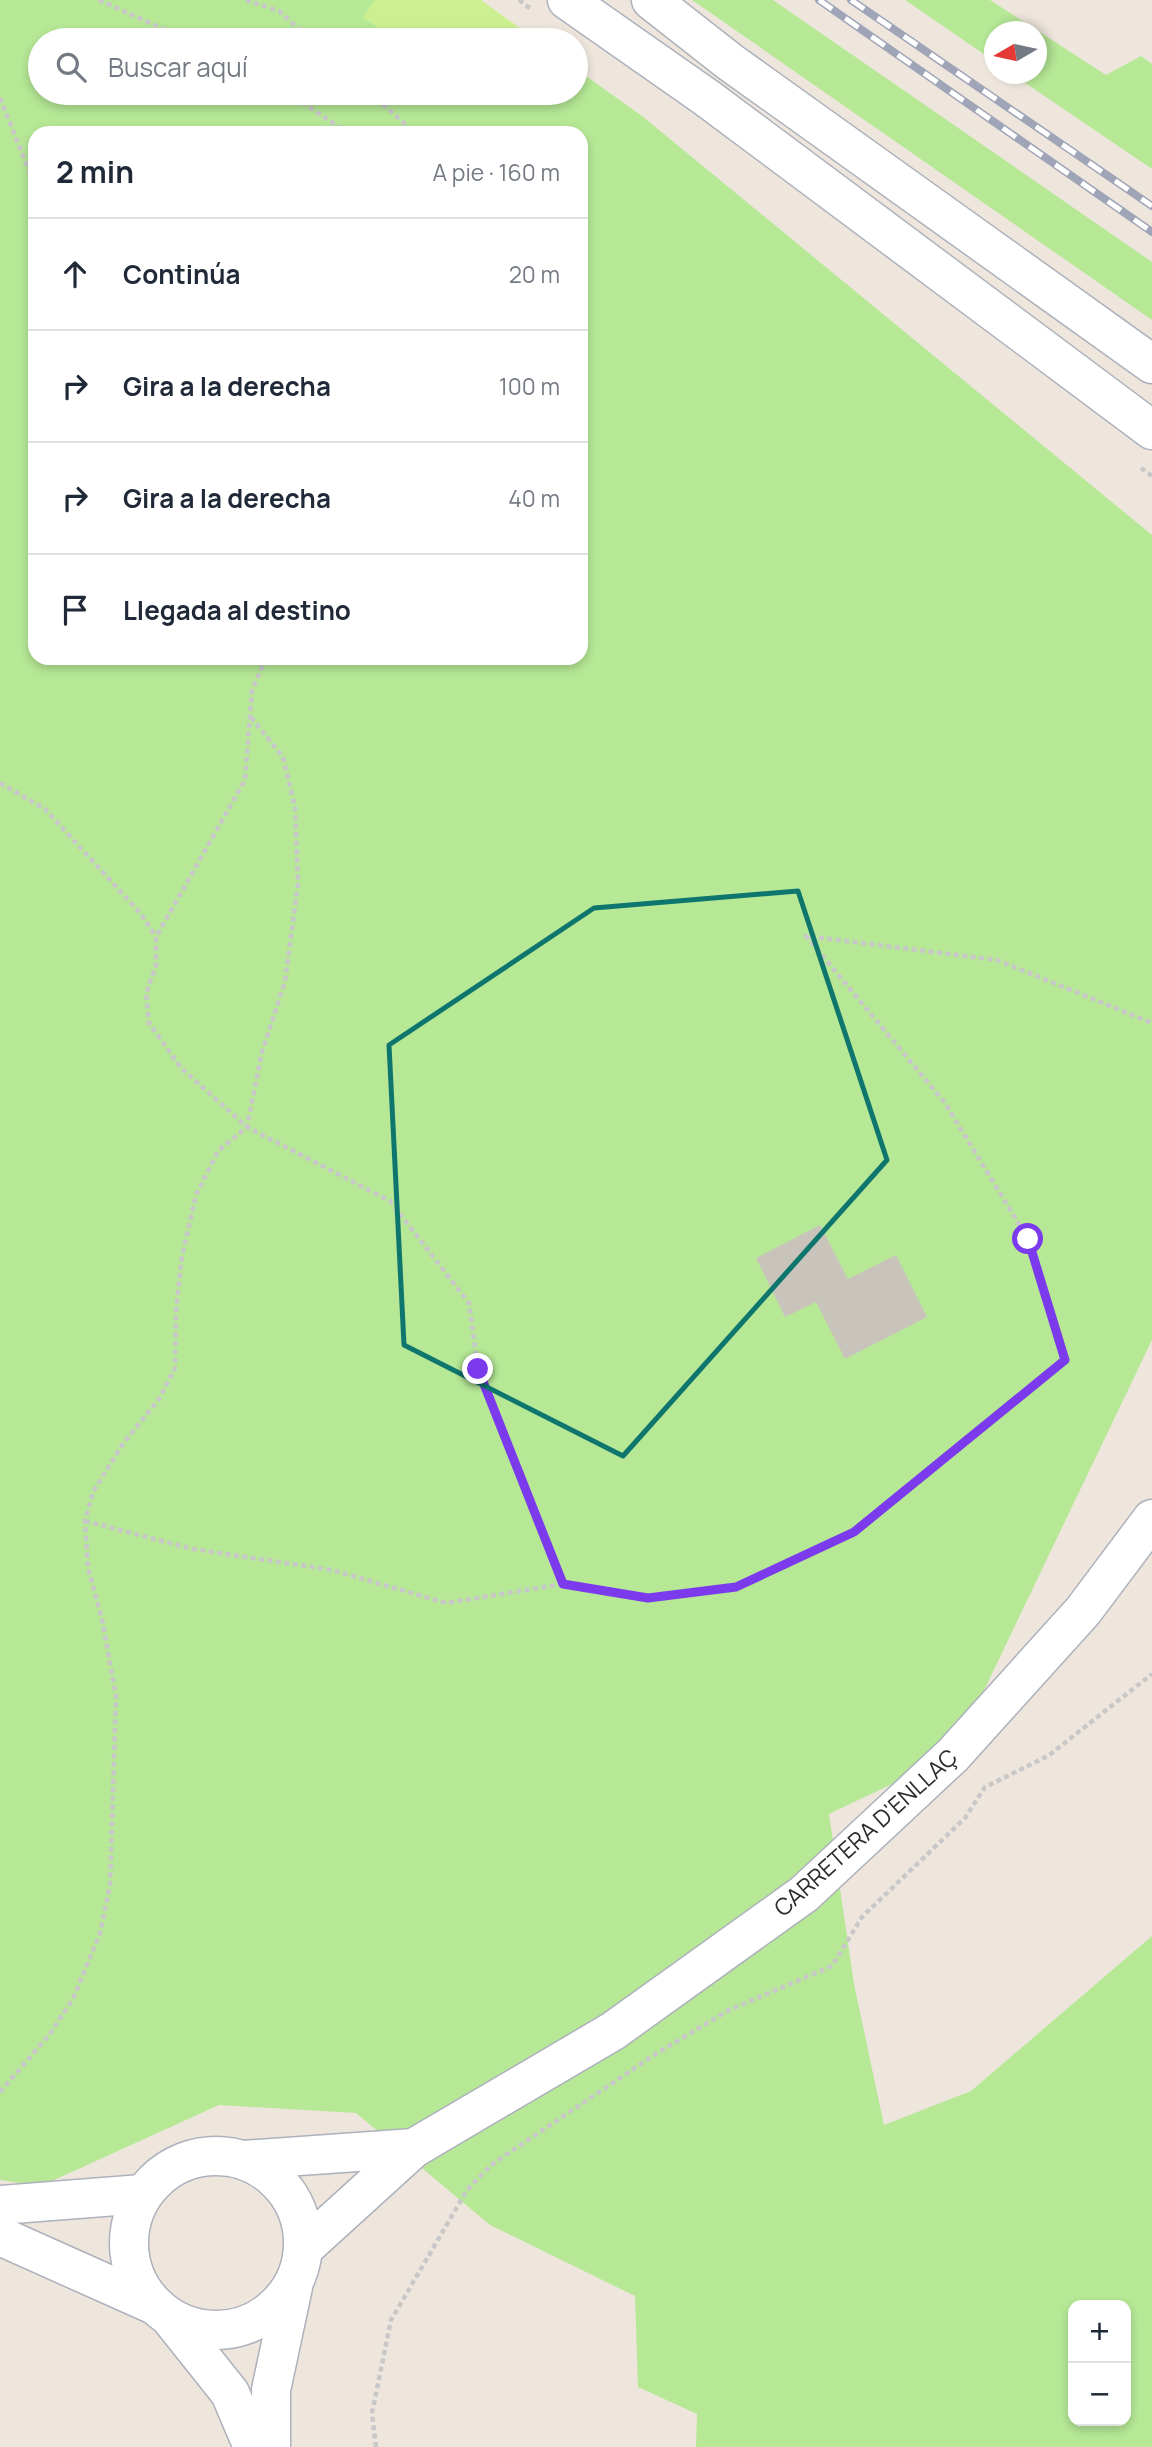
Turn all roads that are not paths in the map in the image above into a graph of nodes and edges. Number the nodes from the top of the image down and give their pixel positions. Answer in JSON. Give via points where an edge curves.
{"nodes":[{"id":1,"x":567,"y":0,"type":"edge"},
{"id":2,"x":651,"y":0,"type":"edge"},
{"id":3,"x":1152,"y":363,"type":"edge"},
{"id":4,"x":1152,"y":430,"type":"edge"},
{"id":5,"x":1152,"y":1519,"type":"edge"},
{"id":6,"x":414,"y":2148,"type":"junction"},
{"id":7,"x":244,"y":2160,"type":"junction"},
{"id":8,"x":142,"y":2194,"type":"junction"},
{"id":9,"x":0,"y":2205,"type":"edge"},
{"id":10,"x":0,"y":2236,"type":"edge"},
{"id":11,"x":299,"y":2266,"type":"junction"},
{"id":12,"x":162,"y":2312,"type":"junction"},
{"id":13,"x":253,"y":2447,"type":"edge"},
{"id":14,"x":271,"y":2447,"type":"edge"}],
"edges":[{"from":1,"to":4,"type":"street","via":[[707,98]]},
{"from":2,"to":3,"type":"street","via":[[730,62]]},
{"from":5,"to":6,"type":"street","name":"CARRETERA D'ENLLAÇ","via":[[1083,1611],[953,1755],[804,1894],[613,2031]]},
{"from":6,"to":7,"type":"street","name":"CARRETERA D'ENLLAÇ"},
{"from":6,"to":11,"type":"street","name":"CARRETERA D'ENLLAÇ"},
{"from":7,"to":8,"type":"street","via":[[214,2155],[185,2161],[159,2176]]},
{"from":7,"to":11,"type":"street","via":[[268,2173],[289,2195],[300,2218]]},
{"from":8,"to":9,"type":"street"},
{"from":8,"to":12,"type":"street","via":[[130,2223],[128,2253],[137,2283]]},
{"from":10,"to":12,"type":"street"},
{"from":11,"to":12,"type":"street","via":[[281,2303],[257,2321],[227,2331],[202,2330]]},
{"from":11,"to":14,"type":"street","via":[[271,2390]]},
{"from":12,"to":13,"type":"street","via":[[230,2393]]}]}
